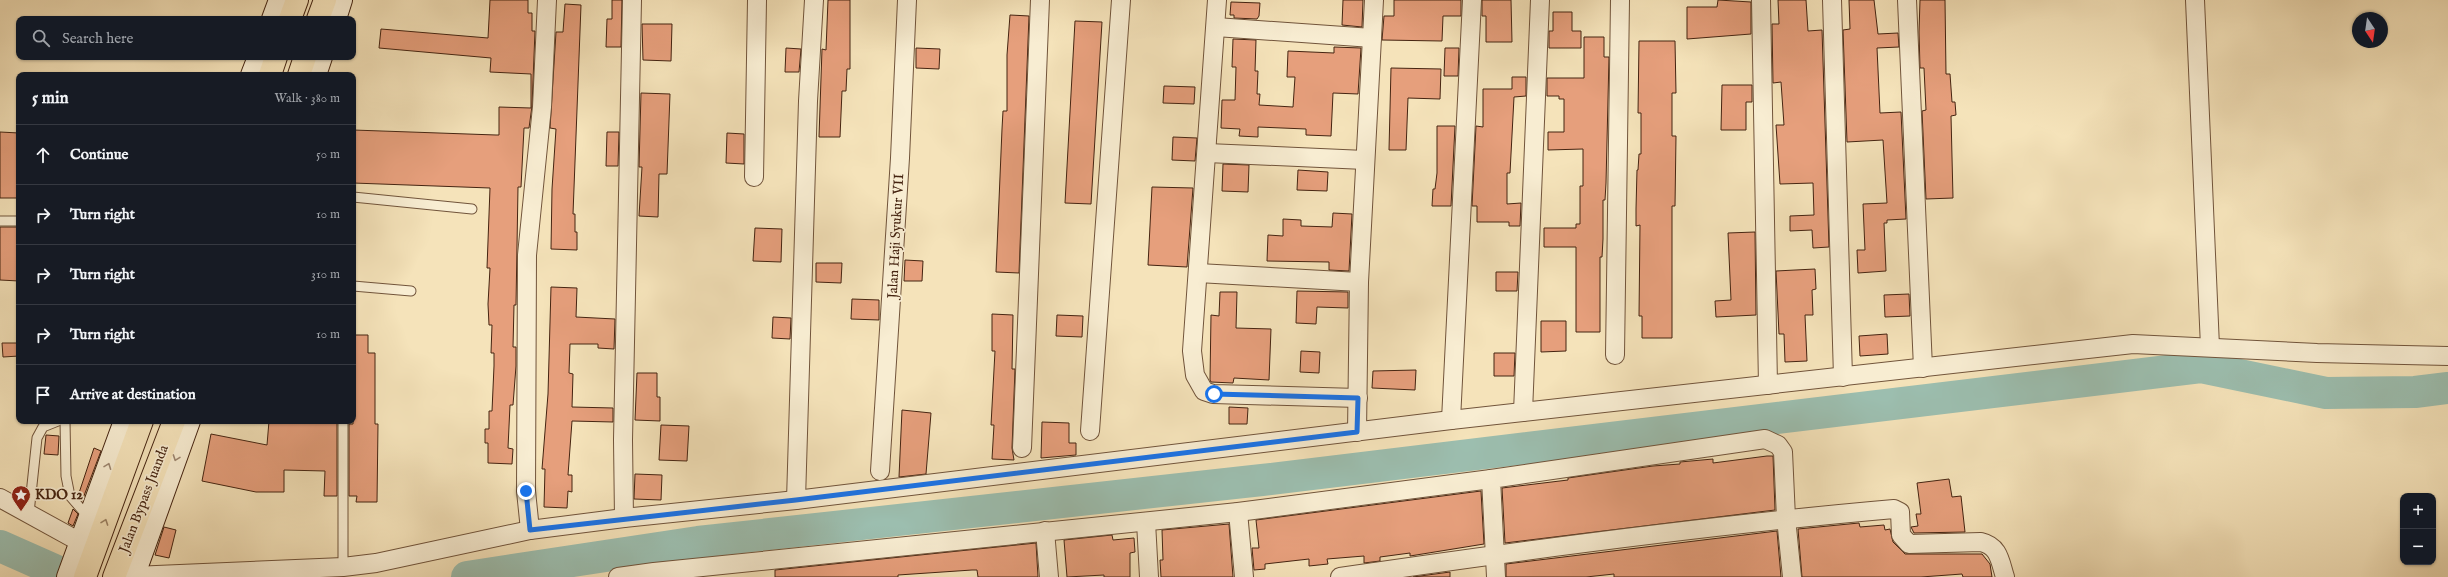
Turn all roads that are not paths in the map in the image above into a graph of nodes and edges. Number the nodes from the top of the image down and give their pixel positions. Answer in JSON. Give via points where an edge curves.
{"nodes":[{"id":1,"x":325,"y":0,"type":"edge"},
{"id":2,"x":341,"y":0,"type":"edge"},
{"id":3,"x":547,"y":0,"type":"edge"},
{"id":4,"x":632,"y":0,"type":"edge"},
{"id":5,"x":757,"y":0,"type":"edge"},
{"id":6,"x":814,"y":0,"type":"edge"},
{"id":7,"x":907,"y":0,"type":"edge"},
{"id":8,"x":1040,"y":0,"type":"edge"},
{"id":9,"x":1120,"y":0,"type":"edge"},
{"id":10,"x":1217,"y":0,"type":"edge"},
{"id":11,"x":1374,"y":0,"type":"edge"},
{"id":12,"x":1472,"y":0,"type":"edge"},
{"id":13,"x":1540,"y":0,"type":"edge"},
{"id":14,"x":1620,"y":0,"type":"edge"},
{"id":15,"x":1760,"y":0,"type":"edge"},
{"id":16,"x":1832,"y":0,"type":"edge"},
{"id":17,"x":1907,"y":0,"type":"edge"},
{"id":18,"x":2195,"y":0,"type":"edge"},
{"id":19,"x":319,"y":16,"type":"edge"},
{"id":20,"x":336,"y":16,"type":"edge"},
{"id":21,"x":1216,"y":28,"type":"junction"},
{"id":22,"x":1372,"y":38,"type":"junction"},
{"id":23,"x":258,"y":60,"type":"edge"},
{"id":24,"x":275,"y":60,"type":"edge"},
{"id":25,"x":304,"y":60,"type":"edge"},
{"id":26,"x":320,"y":60,"type":"edge"},
{"id":27,"x":253,"y":72,"type":"edge"},
{"id":28,"x":271,"y":72,"type":"edge"},
{"id":29,"x":300,"y":72,"type":"edge"},
{"id":30,"x":315,"y":72,"type":"edge"},
{"id":31,"x":1206,"y":153,"type":"junction"},
{"id":32,"x":1365,"y":160,"type":"junction"},
{"id":33,"x":754,"y":177,"type":"dead end"},
{"id":34,"x":356,"y":197,"type":"edge"},
{"id":35,"x":472,"y":209,"type":"dead end"},
{"id":36,"x":0,"y":221,"type":"edge"},
{"id":37,"x":16,"y":221,"type":"edge"},
{"id":38,"x":1198,"y":273,"type":"junction"},
{"id":39,"x":1359,"y":282,"type":"junction"},
{"id":40,"x":356,"y":286,"type":"edge"},
{"id":41,"x":411,"y":291,"type":"dead end"},
{"id":42,"x":2210,"y":347,"type":"junction"},
{"id":43,"x":1615,"y":355,"type":"dead end"},
{"id":44,"x":2448,"y":356,"type":"edge"},
{"id":45,"x":1923,"y":368,"type":"junction"},
{"id":46,"x":1843,"y":377,"type":"junction"},
{"id":47,"x":1768,"y":385,"type":"junction"},
{"id":48,"x":1358,"y":398,"type":"junction"},
{"id":49,"x":1523,"y":412,"type":"junction"},
{"id":50,"x":1451,"y":420,"type":"junction"},
{"id":51,"x":50,"y":424,"type":"edge"},
{"id":52,"x":65,"y":424,"type":"edge"},
{"id":53,"x":124,"y":424,"type":"edge"},
{"id":54,"x":141,"y":424,"type":"edge"},
{"id":55,"x":173,"y":424,"type":"edge"},
{"id":56,"x":188,"y":424,"type":"edge"},
{"id":57,"x":343,"y":424,"type":"dead end"},
{"id":58,"x":1090,"y":431,"type":"dead end"},
{"id":59,"x":1357,"y":432,"type":"junction"},
{"id":60,"x":1022,"y":448,"type":"dead end"},
{"id":61,"x":880,"y":471,"type":"dead end"},
{"id":62,"x":1491,"y":479,"type":"junction"},
{"id":63,"x":0,"y":498,"type":"edge"},
{"id":64,"x":796,"y":500,"type":"junction"},
{"id":65,"x":1238,"y":512,"type":"junction"},
{"id":66,"x":29,"y":513,"type":"junction"},
{"id":67,"x":89,"y":518,"type":"junction"},
{"id":68,"x":624,"y":518,"type":"junction"},
{"id":69,"x":1786,"y":518,"type":"junction"},
{"id":70,"x":1146,"y":522,"type":"junction"},
{"id":71,"x":530,"y":530,"type":"junction"},
{"id":72,"x":1045,"y":531,"type":"junction"},
{"id":73,"x":1494,"y":554,"type":"junction"},
{"id":74,"x":83,"y":558,"type":"edge"},
{"id":75,"x":343,"y":567,"type":"junction"},
{"id":76,"x":734,"y":571,"type":"edge"},
{"id":77,"x":125,"y":573,"type":"edge"},
{"id":78,"x":654,"y":574,"type":"edge"},
{"id":79,"x":68,"y":577,"type":"edge"},
{"id":80,"x":618,"y":577,"type":"edge"},
{"id":81,"x":1049,"y":577,"type":"edge"},
{"id":82,"x":1148,"y":577,"type":"edge"},
{"id":83,"x":1244,"y":577,"type":"edge"},
{"id":84,"x":1340,"y":577,"type":"edge"},
{"id":85,"x":1496,"y":577,"type":"edge"},
{"id":86,"x":1792,"y":577,"type":"edge"},
{"id":87,"x":2005,"y":577,"type":"edge"}],
"edges":[{"from":1,"to":19,"type":"highway"},
{"from":2,"to":20,"type":"street"},
{"from":3,"to":71,"type":"street","via":[[542,107],[527,255],[525,483]]},
{"from":4,"to":68,"type":"street","via":[[623,432]]},
{"from":5,"to":33,"type":"street"},
{"from":6,"to":64,"type":"street","via":[[808,109]]},
{"from":7,"to":61,"type":"street","name":"Jalan Haji Syukur VII","via":[[900,158]]},
{"from":8,"to":60,"type":"street"},
{"from":9,"to":58,"type":"street"},
{"from":10,"to":21,"type":"street"},
{"from":11,"to":22,"type":"street"},
{"from":12,"to":50,"type":"street"},
{"from":13,"to":49,"type":"street"},
{"from":14,"to":43,"type":"street"},
{"from":15,"to":47,"type":"street"},
{"from":16,"to":46,"type":"street"},
{"from":17,"to":45,"type":"street"},
{"from":18,"to":42,"type":"street"},
{"from":21,"to":22,"type":"street"},
{"from":21,"to":31,"type":"street"},
{"from":22,"to":32,"type":"street"},
{"from":23,"to":27,"type":"street"},
{"from":24,"to":28,"type":"highway"},
{"from":25,"to":29,"type":"highway"},
{"from":26,"to":30,"type":"street"},
{"from":31,"to":32,"type":"street"},
{"from":31,"to":38,"type":"street"},
{"from":32,"to":39,"type":"street"},
{"from":34,"to":35,"type":"lane"},
{"from":36,"to":37,"type":"lane"},
{"from":38,"to":39,"type":"street"},
{"from":38,"to":48,"type":"street","via":[[1192,351],[1195,375],[1204,391],[1214,394]]},
{"from":39,"to":48,"type":"street"},
{"from":40,"to":41,"type":"lane"},
{"from":42,"to":44,"type":"street"},
{"from":42,"to":45,"type":"street","via":[[2133,344]]},
{"from":45,"to":46,"type":"street"},
{"from":46,"to":47,"type":"street"},
{"from":47,"to":49,"type":"street"},
{"from":48,"to":59,"type":"street"},
{"from":49,"to":50,"type":"street"},
{"from":50,"to":59,"type":"street"},
{"from":51,"to":66,"type":"lane","via":[[43,427],[37,438]]},
{"from":52,"to":67,"type":"lane","via":[[66,476],[70,496]]},
{"from":67,"to":53,"type":"street","one_way":true},
{"from":74,"to":54,"type":"highway","name":"Jalan Bypass Juanda","one_way":true},
{"from":55,"to":77,"type":"highway","name":"Jalan Bypass Juanda"},
{"from":56,"to":77,"type":"street","one_way":true},
{"from":57,"to":75,"type":"lane"},
{"from":59,"to":64,"type":"street"},
{"from":62,"to":65,"type":"street"},
{"from":62,"to":69,"type":"street","via":[[1766,439],[1778,445],[1783,452]]},
{"from":62,"to":73,"type":"street"},
{"from":63,"to":66,"type":"street"},
{"from":64,"to":68,"type":"street"},
{"from":65,"to":70,"type":"street"},
{"from":65,"to":83,"type":"street"},
{"from":66,"to":74,"type":"street"},
{"from":67,"to":74,"type":"street"},
{"from":68,"to":71,"type":"street"},
{"from":69,"to":73,"type":"street"},
{"from":69,"to":86,"type":"street"},
{"from":69,"to":87,"type":"street","via":[[1894,509],[1900,512],[1901,535],[1909,544],[1989,544],[1996,549]]},
{"from":70,"to":72,"type":"street"},
{"from":70,"to":82,"type":"street"},
{"from":71,"to":75,"type":"street"},
{"from":72,"to":76,"type":"street"},
{"from":72,"to":81,"type":"street"},
{"from":73,"to":84,"type":"street"},
{"from":73,"to":85,"type":"street"},
{"from":74,"to":79,"type":"street"},
{"from":75,"to":77,"type":"street"},
{"from":76,"to":78,"type":"street"},
{"from":78,"to":80,"type":"street"}]}
